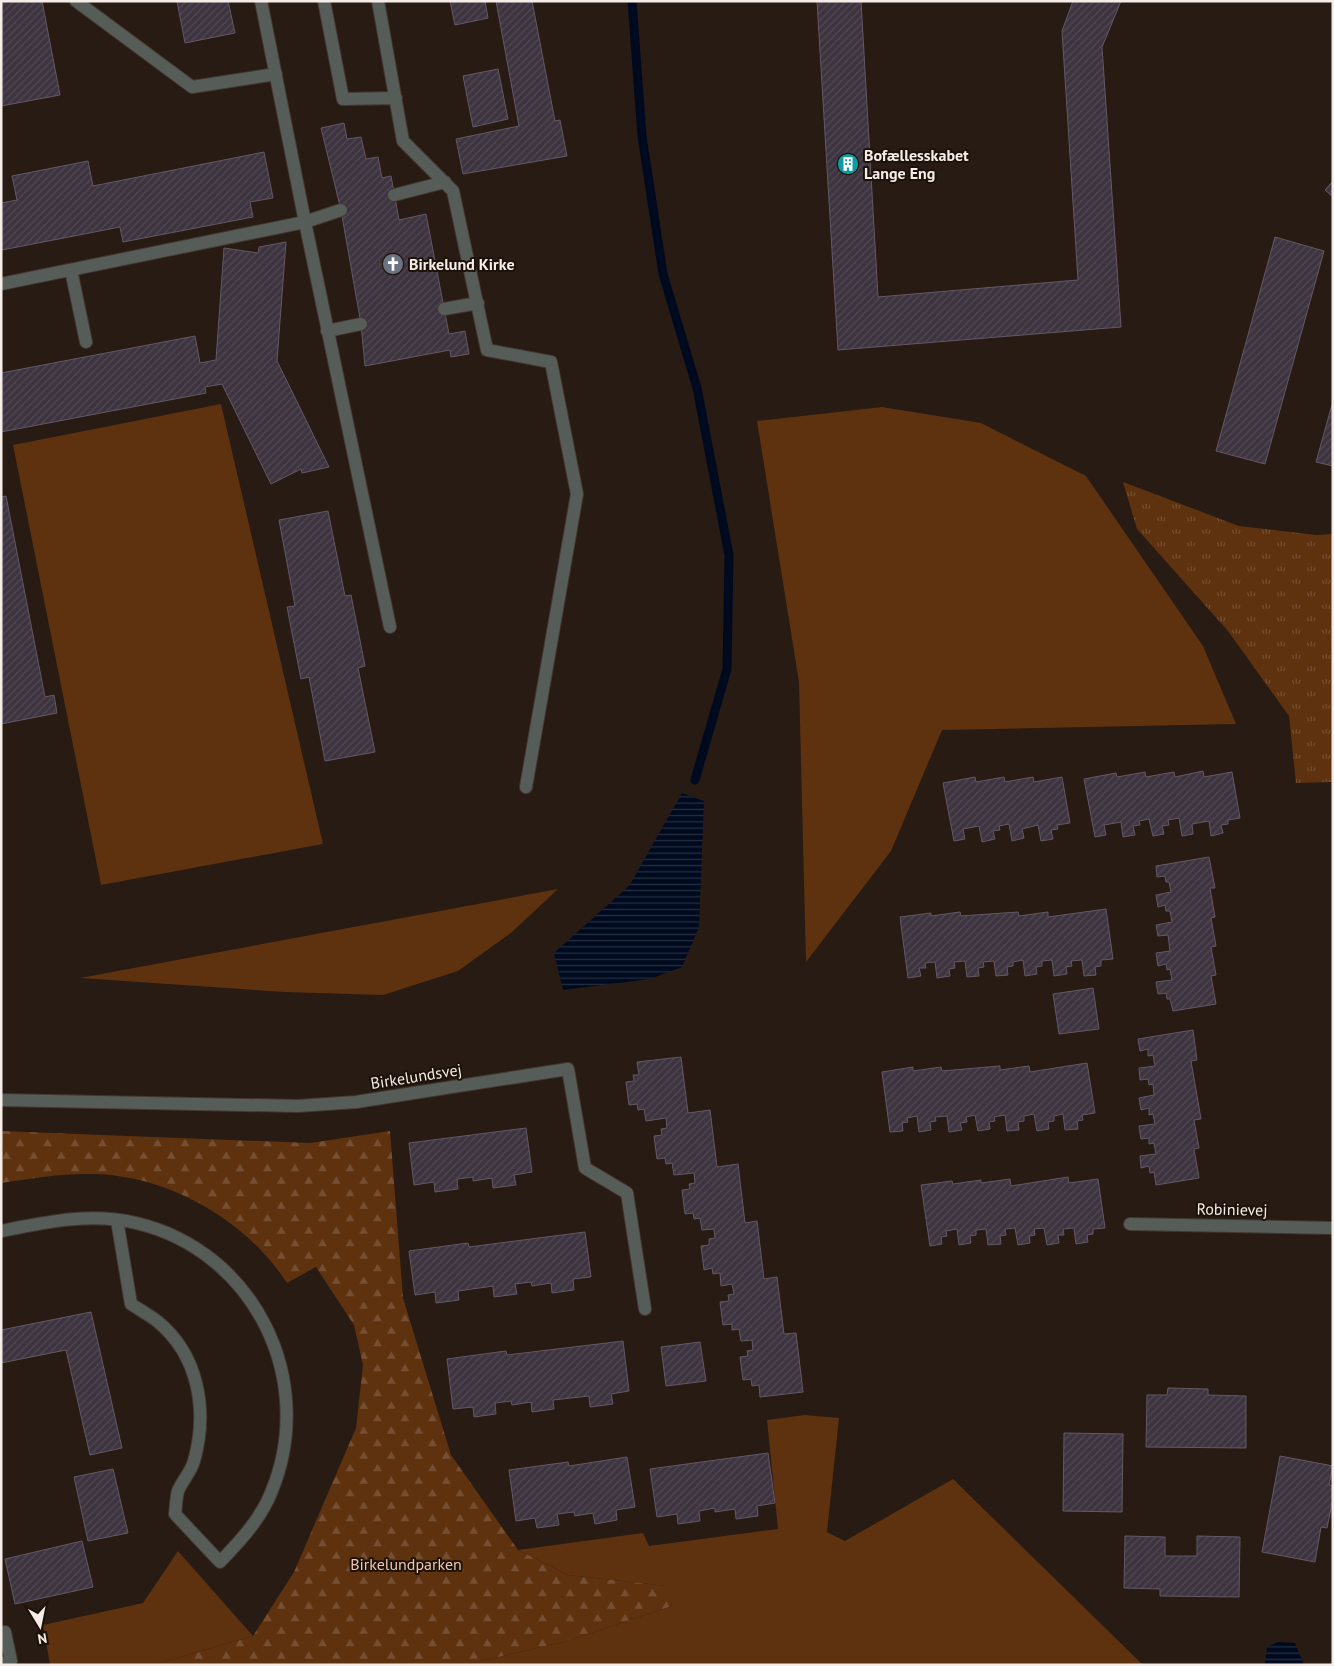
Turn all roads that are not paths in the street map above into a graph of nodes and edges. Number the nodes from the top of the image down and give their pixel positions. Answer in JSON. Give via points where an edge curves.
{"nodes":[{"id":1,"x":76,"y":1,"type":"edge"},
{"id":2,"x":261,"y":1,"type":"edge"},
{"id":3,"x":324,"y":1,"type":"edge"},
{"id":4,"x":378,"y":1,"type":"edge"},
{"id":5,"x":276,"y":74,"type":"junction"},
{"id":6,"x":396,"y":98,"type":"junction"},
{"id":7,"x":445,"y":182,"type":"junction"},
{"id":8,"x":394,"y":195,"type":"dead end"},
{"id":9,"x":342,"y":210,"type":"dead end"},
{"id":10,"x":305,"y":222,"type":"junction"},
{"id":11,"x":71,"y":270,"type":"junction"},
{"id":12,"x":1,"y":284,"type":"edge"},
{"id":13,"x":478,"y":304,"type":"junction"},
{"id":14,"x":444,"y":309,"type":"dead end"},
{"id":15,"x":361,"y":324,"type":"dead end"},
{"id":16,"x":328,"y":331,"type":"junction"},
{"id":17,"x":86,"y":342,"type":"dead end"},
{"id":18,"x":390,"y":627,"type":"dead end"},
{"id":19,"x":526,"y":788,"type":"dead end"},
{"id":20,"x":1,"y":1100,"type":"edge"},
{"id":21,"x":117,"y":1220,"type":"junction"},
{"id":22,"x":1130,"y":1224,"type":"dead end"},
{"id":23,"x":1333,"y":1228,"type":"edge"},
{"id":24,"x":1,"y":1231,"type":"edge"},
{"id":25,"x":645,"y":1309,"type":"dead end"},
{"id":26,"x":5,"y":1632,"type":"dead end"},
{"id":27,"x":1,"y":1664,"type":"edge"}],
"edges":[{"from":1,"to":5,"type":"street","via":[[192,87]]},
{"from":2,"to":5,"type":"street"},
{"from":3,"to":6,"type":"street","via":[[343,99]]},
{"from":4,"to":6,"type":"street"},
{"from":5,"to":10,"type":"street"},
{"from":6,"to":7,"type":"street","via":[[404,141]]},
{"from":7,"to":8,"type":"street"},
{"from":7,"to":13,"type":"street","via":[[453,190]]},
{"from":9,"to":10,"type":"street"},
{"from":10,"to":11,"type":"street"},
{"from":10,"to":16,"type":"street"},
{"from":11,"to":12,"type":"street"},
{"from":11,"to":17,"type":"street"},
{"from":13,"to":14,"type":"street"},
{"from":13,"to":19,"type":"street","via":[[487,350],[551,362],[577,494]]},
{"from":15,"to":16,"type":"street"},
{"from":16,"to":18,"type":"street"},
{"from":20,"to":25,"type":"street","name":"Birkelundsvej","via":[[298,1106],[356,1102],[568,1069],[585,1168],[627,1193]]},
{"from":21,"to":21,"type":"street","via":[[176,1237],[213,1260],[244,1290],[267,1326],[282,1367],[288,1410],[284,1452],[274,1485],[249,1530],[220,1562],[175,1514],[178,1491],[193,1463],[201,1433],[201,1402],[193,1372],[178,1344],[157,1321],[131,1304]]},
{"from":21,"to":24,"type":"street","via":[[93,1217]]},
{"from":22,"to":23,"type":"street","name":"Robinievej"},
{"from":26,"to":27,"type":"street","via":[[11,1661]]}]}
